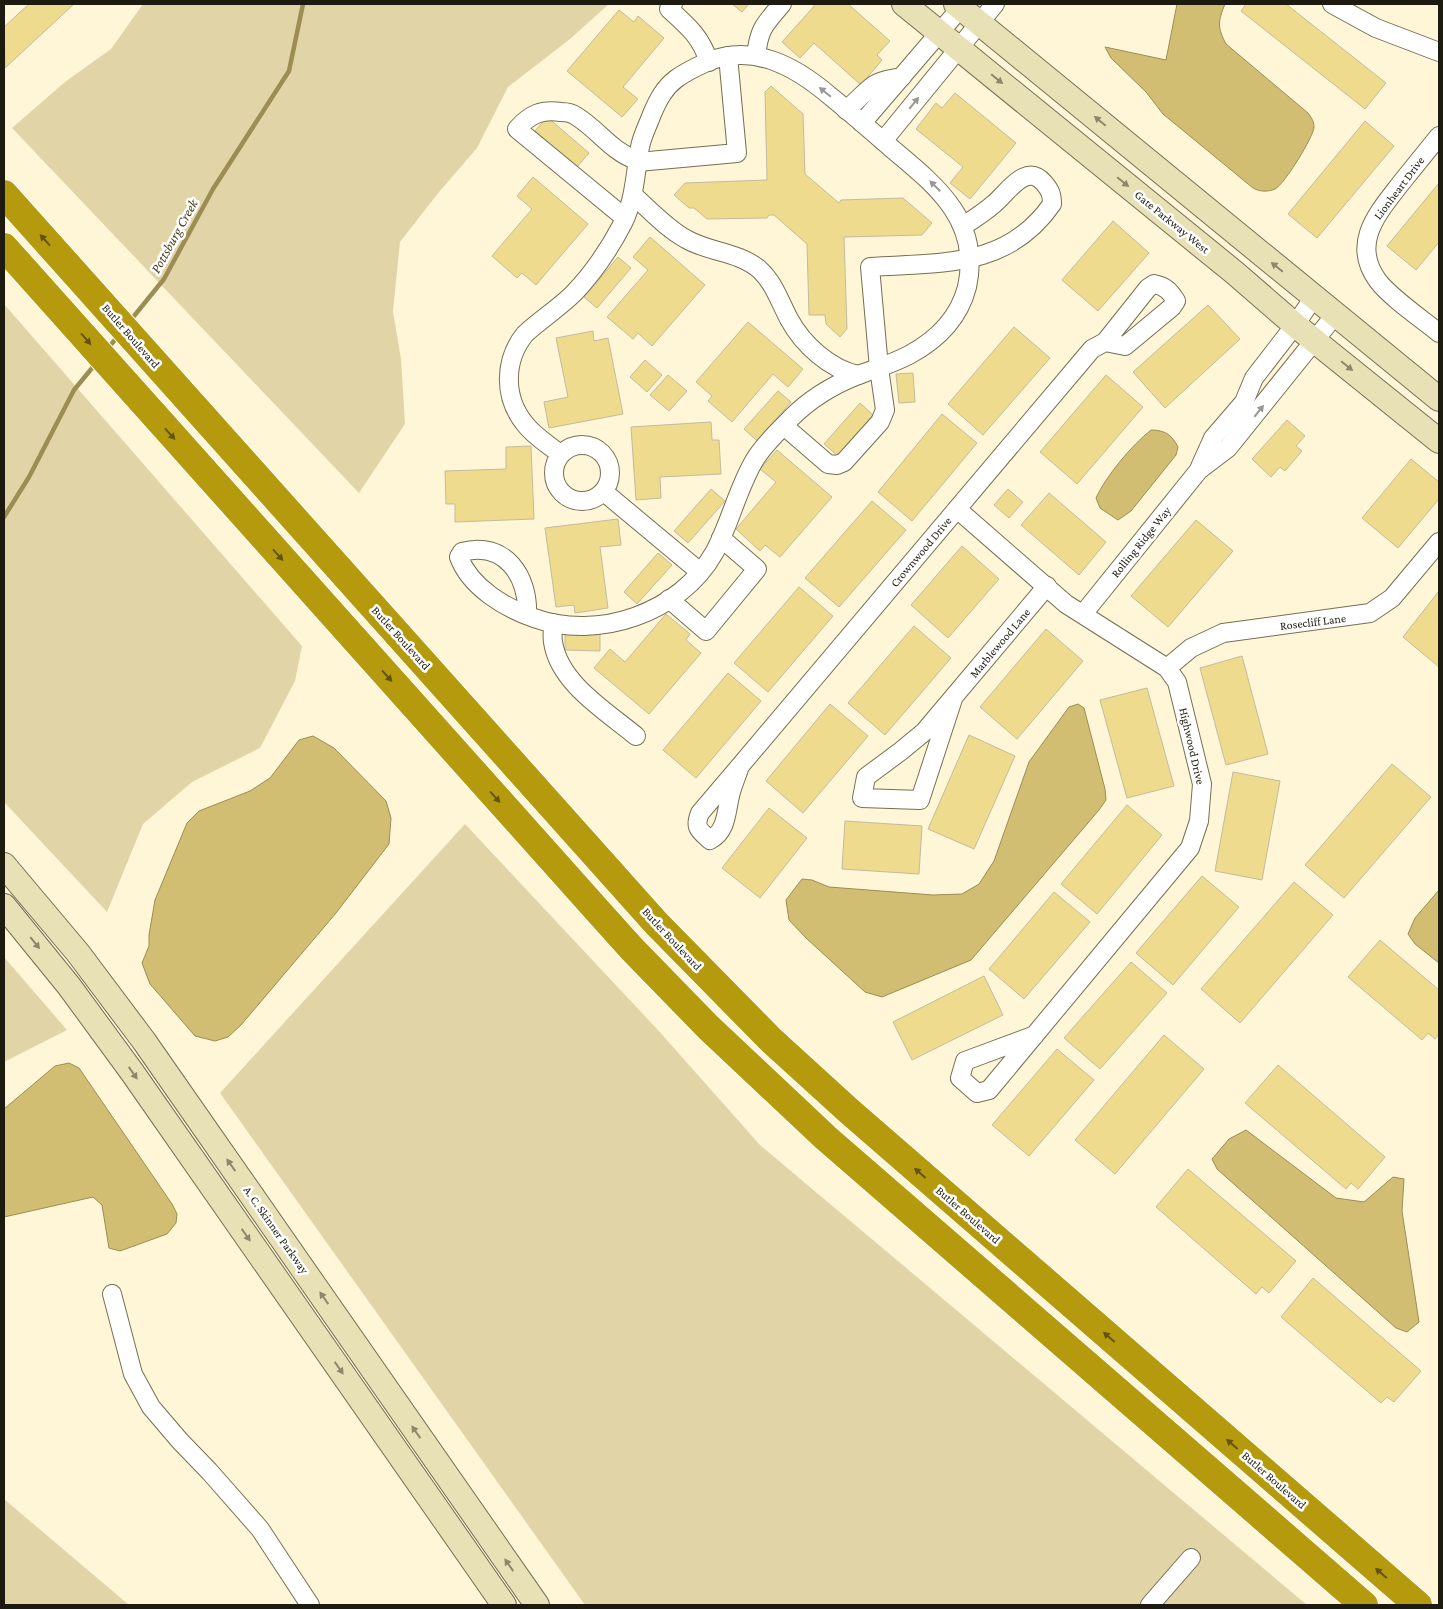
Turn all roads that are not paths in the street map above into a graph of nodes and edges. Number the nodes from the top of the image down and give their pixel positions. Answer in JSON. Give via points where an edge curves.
{"nodes":[{"id":1,"x":673,"y":4,"type":"edge"},
{"id":2,"x":782,"y":4,"type":"edge"},
{"id":3,"x":904,"y":4,"type":"edge"},
{"id":4,"x":996,"y":4,"type":"edge"},
{"id":5,"x":1332,"y":4,"type":"edge"},
{"id":6,"x":960,"y":5,"type":"edge"},
{"id":7,"x":980,"y":22,"type":"junction"},
{"id":8,"x":939,"y":33,"type":"junction"},
{"id":9,"x":959,"y":48,"type":"junction"},
{"id":10,"x":1439,"y":52,"type":"edge"},
{"id":11,"x":728,"y":56,"type":"junction"},
{"id":12,"x":756,"y":56,"type":"junction"},
{"id":13,"x":709,"y":62,"type":"junction"},
{"id":14,"x":902,"y":77,"type":"junction"},
{"id":15,"x":846,"y":110,"type":"junction"},
{"id":16,"x":862,"y":123,"type":"junction"},
{"id":17,"x":1439,"y":136,"type":"edge"},
{"id":18,"x":883,"y":141,"type":"junction"},
{"id":19,"x":638,"y":162,"type":"junction"},
{"id":20,"x":4,"y":194,"type":"edge"},
{"id":21,"x":633,"y":196,"type":"junction"},
{"id":22,"x":625,"y":218,"type":"junction"},
{"id":23,"x":963,"y":226,"type":"junction"},
{"id":24,"x":4,"y":247,"type":"edge"},
{"id":25,"x":970,"y":259,"type":"junction"},
{"id":26,"x":1314,"y":298,"type":"junction"},
{"id":27,"x":1336,"y":315,"type":"junction"},
{"id":28,"x":1295,"y":325,"type":"junction"},
{"id":29,"x":1439,"y":333,"type":"edge"},
{"id":30,"x":1316,"y":341,"type":"junction"},
{"id":31,"x":1105,"y":342,"type":"dead end"},
{"id":32,"x":880,"y":368,"type":"junction"},
{"id":33,"x":858,"y":375,"type":"junction"},
{"id":34,"x":1439,"y":399,"type":"edge"},
{"id":35,"x":784,"y":426,"type":"junction"},
{"id":36,"x":1439,"y":441,"type":"edge"},
{"id":37,"x":560,"y":454,"type":"junction"},
{"id":38,"x":1199,"y":470,"type":"junction"},
{"id":39,"x":604,"y":492,"type":"junction"},
{"id":40,"x":957,"y":509,"type":"junction"},
{"id":41,"x":721,"y":538,"type":"junction"},
{"id":42,"x":1439,"y":542,"type":"edge"},
{"id":43,"x":700,"y":572,"type":"junction"},
{"id":44,"x":1047,"y":586,"type":"junction"},
{"id":45,"x":669,"y":599,"type":"junction"},
{"id":46,"x":1083,"y":614,"type":"junction"},
{"id":47,"x":527,"y":615,"type":"dead end"},
{"id":48,"x":553,"y":623,"type":"junction"},
{"id":49,"x":1167,"y":668,"type":"junction"},
{"id":50,"x":953,"y":699,"type":"junction"},
{"id":51,"x":636,"y":736,"type":"dead end"},
{"id":52,"x":740,"y":766,"type":"dead end"},
{"id":53,"x":4,"y":865,"type":"edge"},
{"id":54,"x":4,"y":906,"type":"edge"},
{"id":55,"x":1035,"y":1035,"type":"dead end"},
{"id":56,"x":112,"y":1294,"type":"dead end"},
{"id":57,"x":1191,"y":1558,"type":"dead end"},
{"id":58,"x":310,"y":1605,"type":"edge"},
{"id":59,"x":504,"y":1605,"type":"edge"},
{"id":60,"x":537,"y":1605,"type":"edge"},
{"id":61,"x":1150,"y":1605,"type":"edge"},
{"id":62,"x":1364,"y":1605,"type":"edge"},
{"id":63,"x":1418,"y":1605,"type":"edge"}],
"edges":[{"from":1,"to":13,"type":"street","via":[[669,8],[701,41]]},
{"from":2,"to":12,"type":"street","via":[[761,29]]},
{"from":3,"to":8,"type":"main road","name":"Gate Parkway West"},
{"from":4,"to":7,"type":"street"},
{"from":5,"to":10,"type":"street","via":[[1376,28]]},
{"from":6,"to":7,"type":"main road"},
{"from":6,"to":8,"type":"street"},
{"from":7,"to":9,"type":"street"},
{"from":26,"to":7,"type":"main road","one_way":true},
{"from":8,"to":9,"type":"main road","name":"Gate Parkway West"},
{"from":8,"to":14,"type":"street"},
{"from":18,"to":9,"type":"street","one_way":true},
{"from":9,"to":28,"type":"main road","name":"Gate Parkway West","one_way":true},
{"from":11,"to":12,"type":"street"},
{"from":11,"to":13,"type":"street"},
{"from":11,"to":19,"type":"street","via":[[737,153]]},
{"from":15,"to":12,"type":"street","one_way":true,"via":[[788,66]]},
{"from":13,"to":19,"type":"street","via":[[687,72],[666,88],[658,99]]},
{"from":14,"to":15,"type":"street","via":[[873,85]]},
{"from":14,"to":16,"type":"street"},
{"from":15,"to":16,"type":"street"},
{"from":16,"to":18,"type":"street"},
{"from":17,"to":29,"type":"street","name":"Lionheart Drive","via":[[1375,217],[1366,243],[1368,258],[1378,281]]},
{"from":23,"to":18,"type":"street","one_way":true,"via":[[941,192]]},
{"from":19,"to":21,"type":"street"},
{"from":19,"to":22,"type":"street","via":[[617,151],[575,115],[564,112],[549,110],[537,113],[517,129]]},
{"from":63,"to":20,"type":"highway","name":"Butler Boulevard","one_way":true,"via":[[876,1135],[770,1039],[656,923]]},
{"from":21,"to":22,"type":"street"},
{"from":21,"to":33,"type":"street","via":[[687,240],[735,255],[760,270],[794,329],[804,340],[836,367]]},
{"from":22,"to":37,"type":"street","via":[[605,253],[576,292],[525,334],[511,359],[509,383],[519,415],[532,431]]},
{"from":23,"to":25,"type":"street"},
{"from":23,"to":25,"type":"street","via":[[1026,176],[1034,175],[1042,180],[1052,194],[1052,204],[1026,233],[993,252]]},
{"from":24,"to":62,"type":"highway","one_way":true,"via":[[632,949],[708,1028],[826,1138]]},
{"from":25,"to":32,"type":"street","via":[[966,292],[947,327],[909,355]]},
{"from":25,"to":32,"type":"street","via":[[870,267]]},
{"from":26,"to":27,"type":"main road"},
{"from":26,"to":28,"type":"street"},
{"from":27,"to":30,"type":"street","name":"Rolling Ridge Way"},
{"from":27,"to":34,"type":"main road"},
{"from":28,"to":30,"type":"main road","name":"Gate Parkway West"},
{"from":28,"to":38,"type":"street","name":"Rolling Ridge Way","via":[[1254,378],[1239,390],[1221,413]]},
{"from":30,"to":36,"type":"main road","name":"Gate Parkway West","one_way":true},
{"from":38,"to":30,"type":"street","name":"Rolling Ridge Way","one_way":true,"via":[[1228,448]]},
{"from":31,"to":40,"type":"street","name":"Crownwood Drive","via":[[1092,349]]},
{"from":32,"to":33,"type":"street"},
{"from":32,"to":35,"type":"street","via":[[886,410],[880,422],[844,462],[828,464]]},
{"from":33,"to":35,"type":"street","via":[[810,400]]},
{"from":35,"to":41,"type":"street","via":[[756,458]]},
{"from":37,"to":39,"type":"street","via":[[554,479],[564,495],[580,502],[589,501]]},
{"from":37,"to":39,"type":"street","via":[[568,448],[588,445],[604,455],[611,474]]},
{"from":38,"to":46,"type":"street","name":"Rolling Ridge Way"},
{"from":39,"to":43,"type":"street"},
{"from":40,"to":44,"type":"street","name":"Highwood Drive"},
{"from":40,"to":52,"type":"street","name":"Crownwood Drive"},
{"from":41,"to":43,"type":"street"},
{"from":41,"to":45,"type":"street","via":[[757,569],[706,631]]},
{"from":42,"to":49,"type":"street","name":"Rosecliff Lane","via":[[1392,598],[1370,614],[1222,633],[1191,648]]},
{"from":43,"to":45,"type":"street"},
{"from":44,"to":46,"type":"street","name":"Highwood Drive","via":[[1066,604]]},
{"from":44,"to":50,"type":"street","name":"Marblewood Lane"},
{"from":45,"to":48,"type":"street","via":[[636,617],[618,622],[597,625]]},
{"from":46,"to":49,"type":"street","name":"Highwood Drive"},
{"from":47,"to":48,"type":"street"},
{"from":48,"to":51,"type":"street","via":[[552,641],[566,673],[578,688]]},
{"from":49,"to":55,"type":"street","name":"Highwood Drive","via":[[1177,682],[1202,784],[1199,821],[1190,848]]},
{"from":50,"to":50,"type":"street","name":"Marblewood Lane","via":[[920,800],[862,798],[866,777],[924,732]]},
{"from":60,"to":53,"type":"main road","name":"A. C. Skinner Parkway","one_way":true,"via":[[144,1041],[78,953]]},
{"from":54,"to":59,"type":"main road","one_way":true,"via":[[69,986],[132,1072]]},
{"from":56,"to":58,"type":"street","via":[[133,1374],[152,1407],[260,1529]]},
{"from":57,"to":61,"type":"street"}]}
